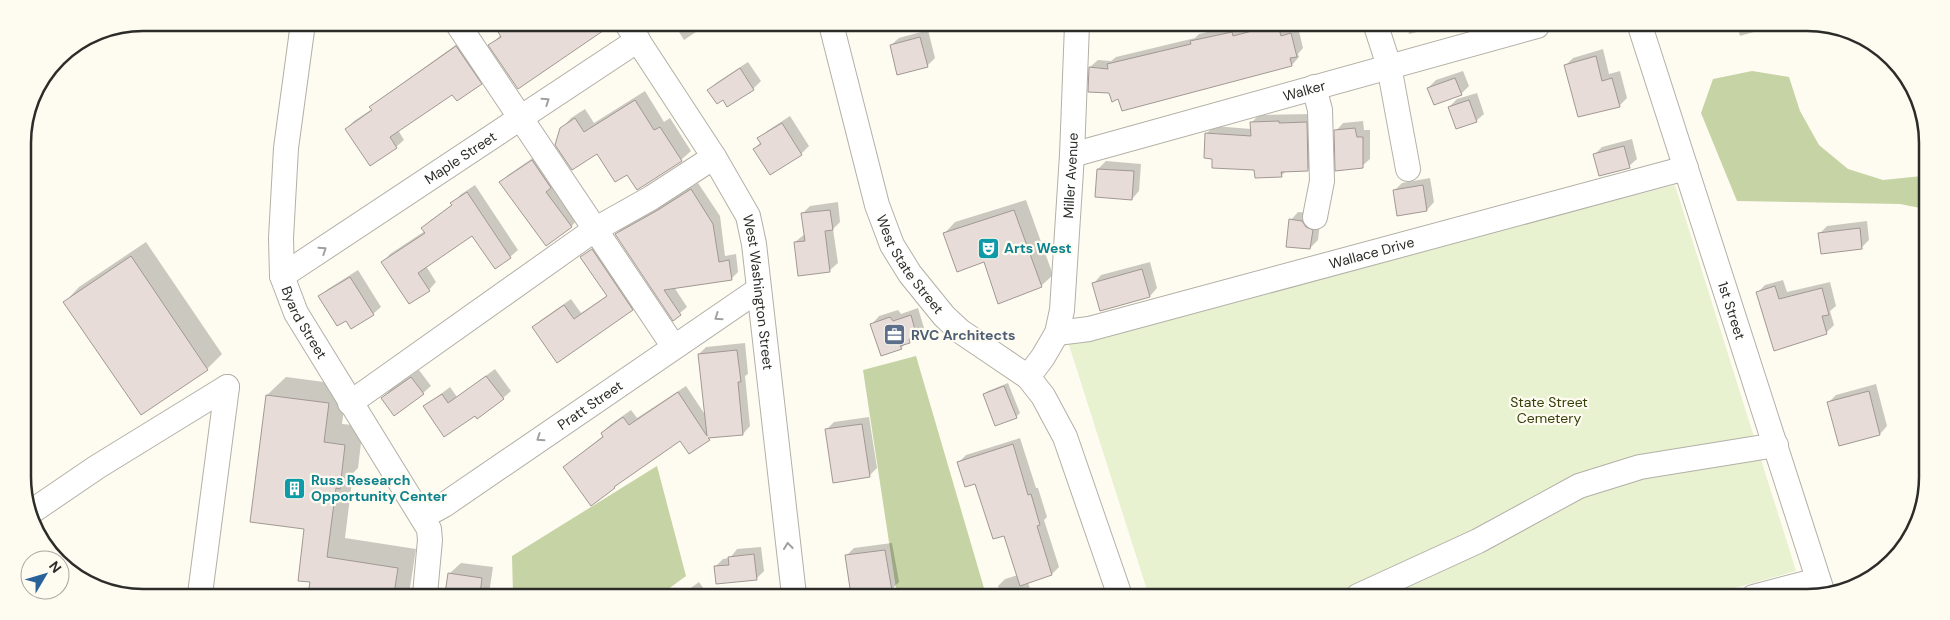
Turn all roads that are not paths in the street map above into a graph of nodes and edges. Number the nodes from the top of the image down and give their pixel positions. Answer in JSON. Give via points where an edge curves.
{"nodes":[{"id":1,"x":302,"y":31,"type":"edge"},
{"id":2,"x":462,"y":31,"type":"edge"},
{"id":3,"x":832,"y":31,"type":"edge"},
{"id":4,"x":1077,"y":31,"type":"edge"},
{"id":5,"x":1378,"y":31,"type":"edge"},
{"id":6,"x":1518,"y":31,"type":"edge"},
{"id":7,"x":1642,"y":31,"type":"edge"},
{"id":8,"x":632,"y":32,"type":"edge"},
{"id":9,"x":1389,"y":66,"type":"junction"},
{"id":10,"x":1314,"y":87,"type":"junction"},
{"id":11,"x":520,"y":118,"type":"junction"},
{"id":12,"x":1072,"y":155,"type":"junction"},
{"id":13,"x":714,"y":156,"type":"junction"},
{"id":14,"x":1686,"y":168,"type":"junction"},
{"id":15,"x":1408,"y":169,"type":"dead end"},
{"id":16,"x":1315,"y":217,"type":"dead end"},
{"id":17,"x":594,"y":230,"type":"junction"},
{"id":18,"x":282,"y":276,"type":"junction"},
{"id":19,"x":758,"y":290,"type":"junction"},
{"id":20,"x":1057,"y":333,"type":"junction"},
{"id":21,"x":674,"y":348,"type":"junction"},
{"id":22,"x":1028,"y":377,"type":"junction"},
{"id":23,"x":350,"y":403,"type":"junction"},
{"id":24,"x":1776,"y":445,"type":"junction"},
{"id":25,"x":36,"y":509,"type":"edge"},
{"id":26,"x":422,"y":517,"type":"junction"},
{"id":27,"x":1821,"y":587,"type":"edge"},
{"id":28,"x":201,"y":589,"type":"edge"},
{"id":29,"x":425,"y":589,"type":"edge"},
{"id":30,"x":791,"y":589,"type":"edge"},
{"id":31,"x":1118,"y":589,"type":"edge"},
{"id":32,"x":1373,"y":589,"type":"edge"},
{"id":33,"x":1807,"y":589,"type":"edge"}],
"edges":[{"from":1,"to":18,"type":"street","name":"Byard Street","via":[[286,148]]},
{"from":2,"to":11,"type":"street"},
{"from":3,"to":22,"type":"street","name":"West State Street","via":[[877,205],[892,245],[910,274],[944,316],[960,331]]},
{"from":4,"to":12,"type":"street","name":"Miller Avenue"},
{"from":5,"to":9,"type":"street"},
{"from":6,"to":9,"type":"street","name":"Walker"},
{"from":7,"to":14,"type":"street","name":"1st Street"},
{"from":11,"to":8,"type":"street","name":"Maple Street","one_way":true},
{"from":8,"to":13,"type":"street","name":"West Washington Street"},
{"from":9,"to":10,"type":"street","name":"Walker"},
{"from":9,"to":15,"type":"street"},
{"from":10,"to":12,"type":"street","name":"Walker"},
{"from":10,"to":16,"type":"street","via":[[1320,110],[1322,181]]},
{"from":11,"to":17,"type":"street"},
{"from":18,"to":11,"type":"street","name":"Maple Street","one_way":true},
{"from":12,"to":20,"type":"street","name":"Miller Avenue","via":[[1062,310]]},
{"from":13,"to":17,"type":"street","via":[[651,198]]},
{"from":13,"to":19,"type":"street","name":"West Washington Street","via":[[748,216]]},
{"from":14,"to":20,"type":"street","name":"Wallace Drive","via":[[1089,329]]},
{"from":14,"to":24,"type":"street","name":"1st Street"},
{"from":17,"to":21,"type":"street"},
{"from":17,"to":23,"type":"street"},
{"from":18,"to":23,"type":"street","name":"Byard Street","via":[[296,313]]},
{"from":19,"to":21,"type":"street","name":"Pratt Street","one_way":true},
{"from":30,"to":19,"type":"street","name":"West Washington Street","one_way":true},
{"from":20,"to":22,"type":"street","name":"Miller Avenue"},
{"from":21,"to":26,"type":"street","name":"Pratt Street","one_way":true},
{"from":22,"to":31,"type":"street","name":"West State Street","via":[[1043,396],[1066,437]]},
{"from":23,"to":26,"type":"street","name":"Byard Street"},
{"from":24,"to":27,"type":"street","name":"1st Street"},
{"from":24,"to":32,"type":"street","via":[[1640,467],[1579,486],[1478,541]]},
{"from":25,"to":28,"type":"street","via":[[97,467],[227,388]]},
{"from":26,"to":29,"type":"street","name":"Byard Street","via":[[429,529],[430,540]]},
{"from":27,"to":33,"type":"street"}]}
